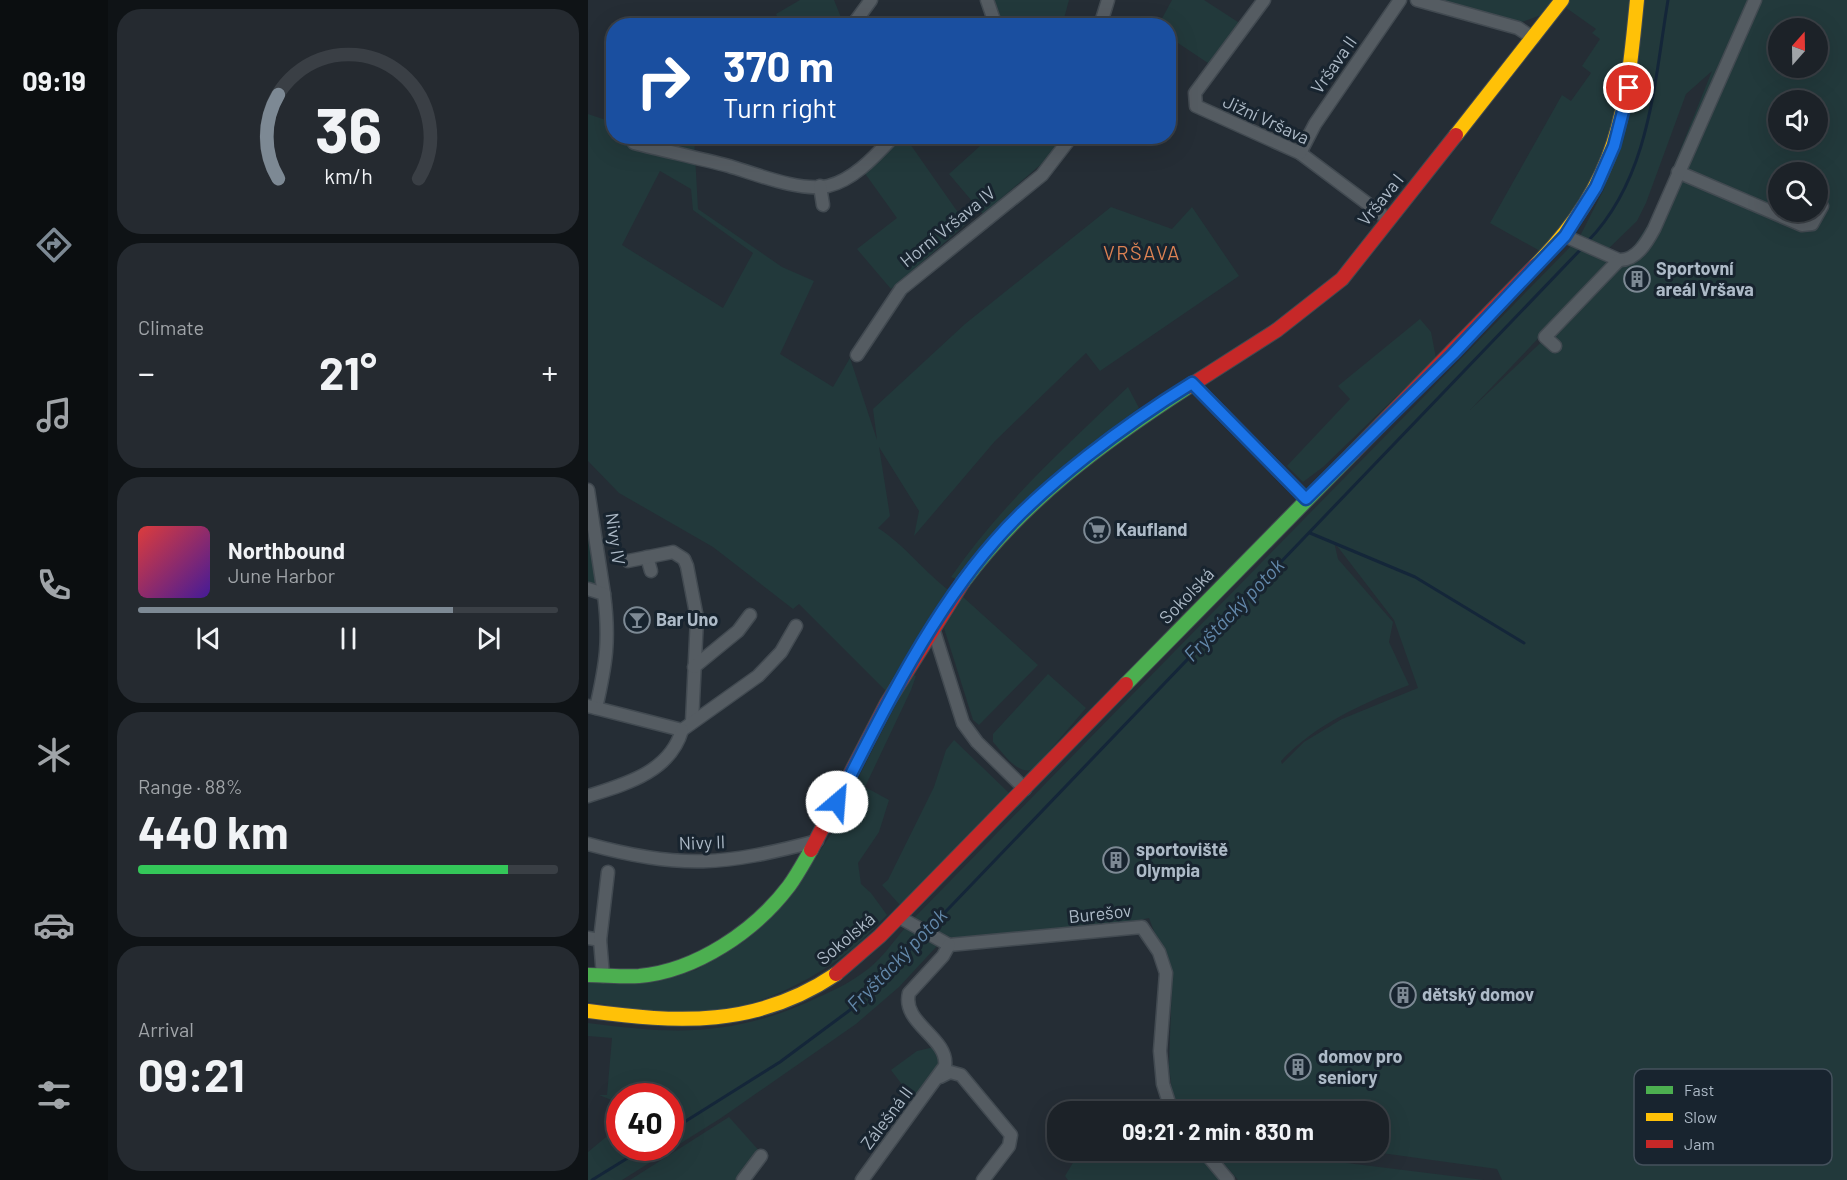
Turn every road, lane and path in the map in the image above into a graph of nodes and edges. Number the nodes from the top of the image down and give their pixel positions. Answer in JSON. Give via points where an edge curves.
{"nodes":[{"id":1,"x":872,"y":0,"type":"edge"},
{"id":2,"x":987,"y":0,"type":"edge"},
{"id":3,"x":1108,"y":0,"type":"edge"},
{"id":4,"x":1264,"y":0,"type":"edge"},
{"id":5,"x":1400,"y":0,"type":"edge"},
{"id":6,"x":1417,"y":0,"type":"edge"},
{"id":7,"x":1562,"y":0,"type":"edge"},
{"id":8,"x":1637,"y":0,"type":"edge"},
{"id":9,"x":1755,"y":0,"type":"edge"},
{"id":10,"x":858,"y":18,"type":"edge"},
{"id":11,"x":993,"y":18,"type":"edge"},
{"id":12,"x":1102,"y":18,"type":"edge"},
{"id":13,"x":1533,"y":38,"type":"junction"},
{"id":14,"x":638,"y":144,"type":"edge"},
{"id":15,"x":887,"y":144,"type":"edge"},
{"id":16,"x":1066,"y":144,"type":"edge"},
{"id":17,"x":1300,"y":153,"type":"junction"},
{"id":18,"x":1678,"y":172,"type":"junction"},
{"id":19,"x":820,"y":186,"type":"junction"},
{"id":20,"x":823,"y":205,"type":"dead end"},
{"id":21,"x":1768,"y":210,"type":"edge"},
{"id":22,"x":1388,"y":219,"type":"junction"},
{"id":23,"x":1795,"y":222,"type":"edge"},
{"id":24,"x":1813,"y":222,"type":"edge"},
{"id":25,"x":1565,"y":236,"type":"junction"},
{"id":26,"x":1619,"y":260,"type":"junction"},
{"id":27,"x":1555,"y":346,"type":"dead end"},
{"id":28,"x":857,"y":355,"type":"dead end"},
{"id":29,"x":1192,"y":383,"type":"junction"},
{"id":30,"x":588,"y":490,"type":"edge"},
{"id":31,"x":1306,"y":499,"type":"junction"},
{"id":32,"x":647,"y":557,"type":"junction"},
{"id":33,"x":628,"y":561,"type":"dead end"},
{"id":34,"x":651,"y":571,"type":"dead end"},
{"id":35,"x":588,"y":589,"type":"edge"},
{"id":36,"x":604,"y":594,"type":"junction"},
{"id":37,"x":750,"y":615,"type":"dead end"},
{"id":38,"x":796,"y":626,"type":"dead end"},
{"id":39,"x":933,"y":628,"type":"junction"},
{"id":40,"x":694,"y":666,"type":"junction"},
{"id":41,"x":592,"y":707,"type":"edge"},
{"id":42,"x":687,"y":726,"type":"junction"},
{"id":43,"x":1025,"y":789,"type":"junction"},
{"id":44,"x":588,"y":796,"type":"edge"},
{"id":45,"x":817,"y":841,"type":"junction"},
{"id":46,"x":588,"y":844,"type":"edge"},
{"id":47,"x":608,"y":872,"type":"dead end"},
{"id":48,"x":905,"y":921,"type":"junction"},
{"id":49,"x":594,"y":939,"type":"edge"},
{"id":50,"x":944,"y":944,"type":"junction"},
{"id":51,"x":588,"y":975,"type":"edge"},
{"id":52,"x":603,"y":976,"type":"junction"},
{"id":53,"x":588,"y":1011,"type":"edge"},
{"id":54,"x":940,"y":1077,"type":"junction"},
{"id":55,"x":1168,"y":1101,"type":"edge"},
{"id":56,"x":761,"y":1156,"type":"dead end"},
{"id":57,"x":1212,"y":1161,"type":"edge"},
{"id":58,"x":743,"y":1180,"type":"edge"},
{"id":59,"x":862,"y":1180,"type":"edge"},
{"id":60,"x":983,"y":1180,"type":"edge"},
{"id":61,"x":1228,"y":1180,"type":"edge"}],
"edges":[{"from":1,"to":10,"type":"street"},
{"from":2,"to":11,"type":"street"},
{"from":3,"to":12,"type":"street"},
{"from":4,"to":17,"type":"street","name":"Jižní Vršava","via":[[1195,93],[1195,102],[1200,109]]},
{"from":5,"to":17,"type":"street","name":"Vršava II","via":[[1315,124]]},
{"from":6,"to":13,"type":"street","via":[[1518,28]]},
{"from":7,"to":13,"type":"main road","name":"Vršava I"},
{"from":8,"to":25,"type":"main road","name":"Sokolská","via":[[1629,88],[1614,146],[1596,187]]},
{"from":9,"to":18,"type":"street"},
{"from":13,"to":22,"type":"main road","name":"Vršava I"},
{"from":14,"to":19,"type":"street","via":[[784,182]]},
{"from":15,"to":19,"type":"street","via":[[854,172]]},
{"from":16,"to":28,"type":"street","name":"Horní Vršava IV","via":[[1042,175],[901,288]]},
{"from":17,"to":22,"type":"street","name":"Jižní Vršava"},
{"from":18,"to":21,"type":"street"},
{"from":18,"to":26,"type":"street","via":[[1647,242],[1633,256]]},
{"from":19,"to":20,"type":"street"},
{"from":22,"to":29,"type":"main road","name":"Vršava I","via":[[1326,294]]},
{"from":23,"to":24,"type":"street"},
{"from":25,"to":26,"type":"street"},
{"from":25,"to":31,"type":"main road","name":"Sokolská"},
{"from":26,"to":27,"type":"street","via":[[1545,337]]},
{"from":29,"to":31,"type":"street"},
{"from":29,"to":39,"type":"main road","name":"Vršava I","via":[[1036,500],[993,542]]},
{"from":30,"to":36,"type":"street","name":"Nivy IV"},
{"from":31,"to":43,"type":"main road","name":"Sokolská"},
{"from":32,"to":33,"type":"street"},
{"from":32,"to":34,"type":"street"},
{"from":32,"to":40,"type":"street","via":[[673,552],[684,559],[697,618]]},
{"from":35,"to":36,"type":"street"},
{"from":36,"to":41,"type":"street","name":"Nivy IV","via":[[608,655]]},
{"from":37,"to":40,"type":"street","via":[[738,631]]},
{"from":38,"to":42,"type":"street","via":[[781,652],[758,676]]},
{"from":39,"to":43,"type":"street","via":[[963,723]]},
{"from":39,"to":45,"type":"main road","name":"Vršava I","via":[[887,703]]},
{"from":40,"to":42,"type":"street"},
{"from":41,"to":42,"type":"street"},
{"from":42,"to":44,"type":"street","via":[[673,752],[650,771],[631,783]]},
{"from":43,"to":48,"type":"main road","name":"Sokolská"},
{"from":45,"to":46,"type":"street","name":"Nivy II","via":[[751,858],[714,862],[644,858]]},
{"from":45,"to":52,"type":"main road","name":"Vršava I","via":[[789,886],[755,921],[716,951],[672,969],[639,976]]},
{"from":47,"to":49,"type":"street"},
{"from":48,"to":50,"type":"street"},
{"from":48,"to":53,"type":"main road","name":"Sokolská","via":[[833,976],[765,1007],[684,1021]]},
{"from":49,"to":52,"type":"street"},
{"from":50,"to":54,"type":"street","via":[[943,956],[909,993],[908,1001],[910,1010],[943,1053],[946,1063]]},
{"from":50,"to":55,"type":"street","name":"Burešov","via":[[1142,927],[1159,952],[1166,973],[1160,1051]]},
{"from":51,"to":52,"type":"main road","name":"Vršava I"},
{"from":54,"to":59,"type":"street","name":"Zálešná II"},
{"from":54,"to":60,"type":"street","via":[[950,1072],[961,1075],[1011,1136],[1009,1146]]},
{"from":56,"to":58,"type":"street"},
{"from":57,"to":61,"type":"street"}]}
